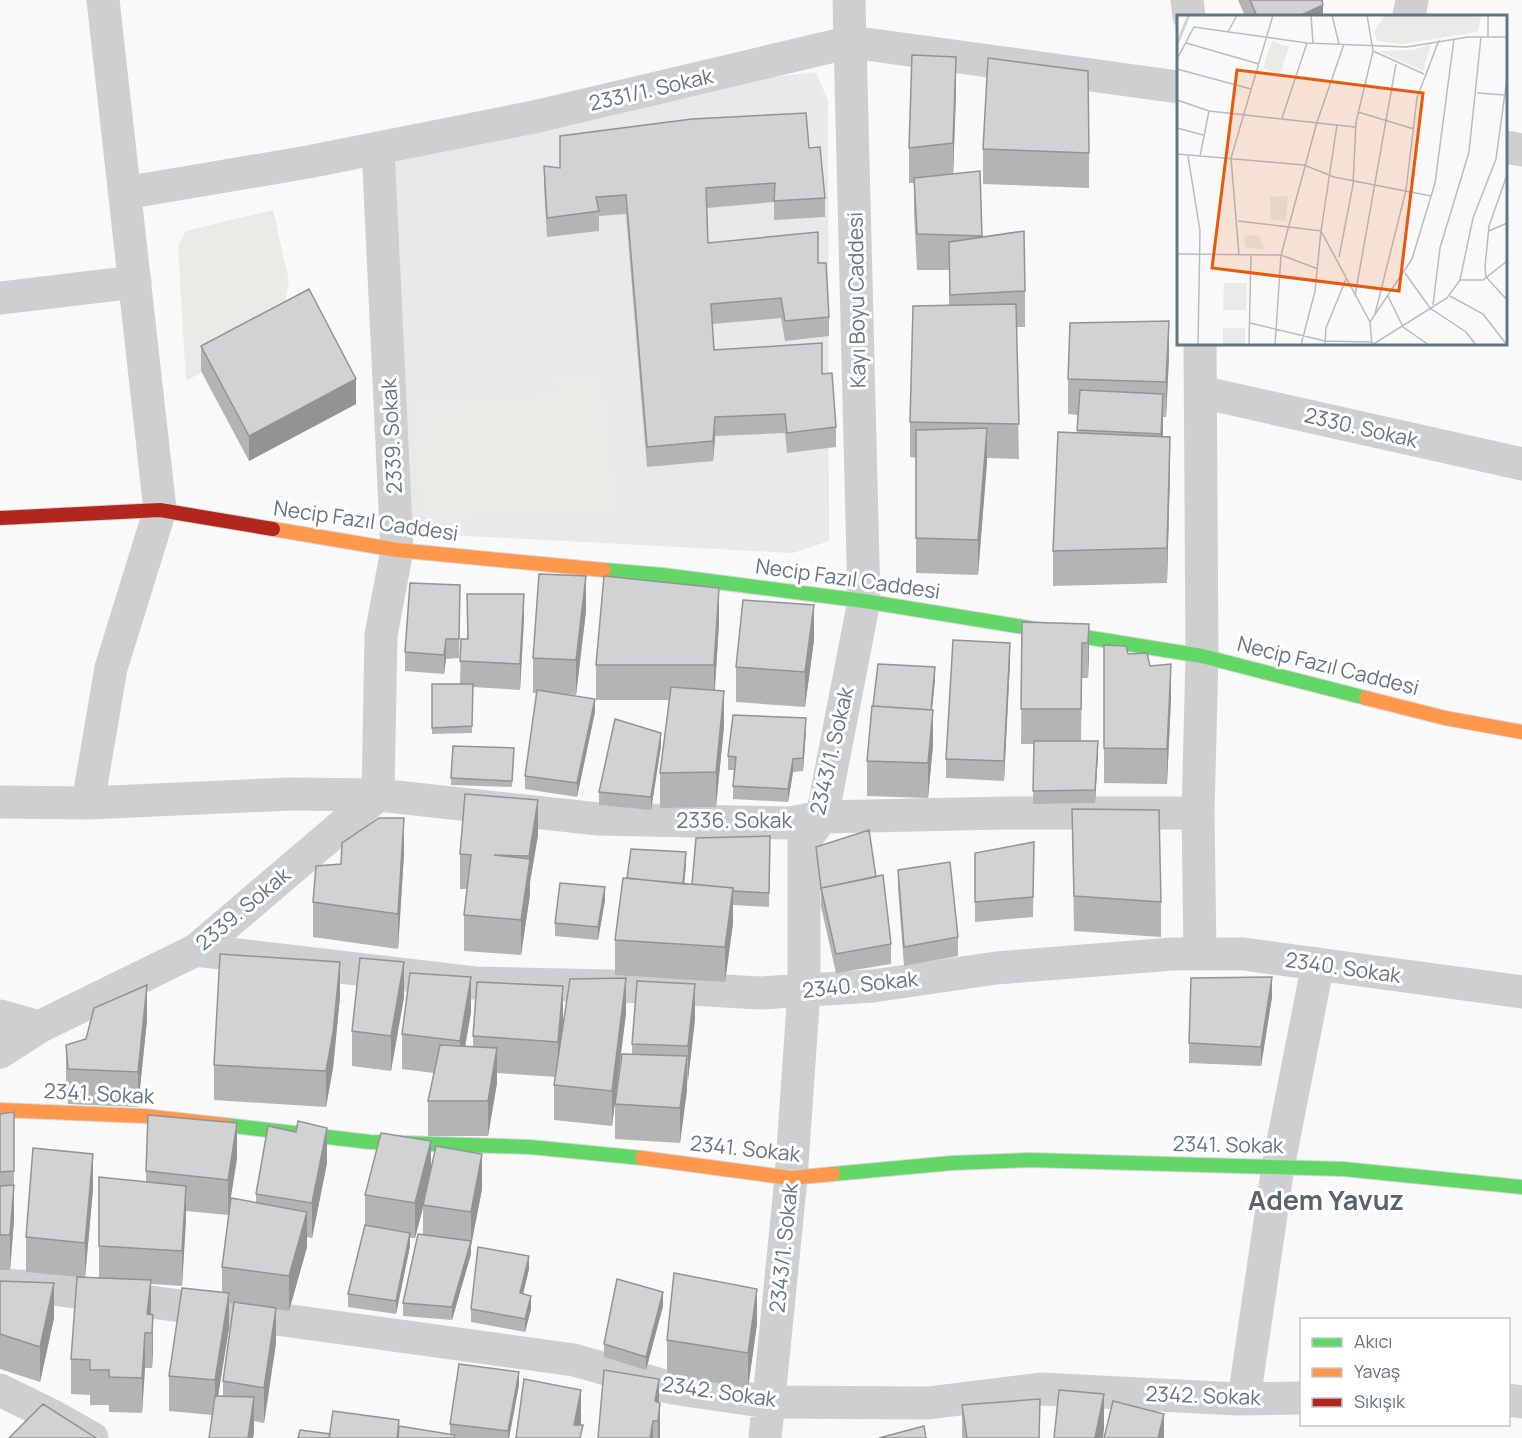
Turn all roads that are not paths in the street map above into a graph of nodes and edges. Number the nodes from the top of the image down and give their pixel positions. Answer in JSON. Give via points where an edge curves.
{"nodes":[{"id":1,"x":103,"y":0,"type":"edge"},
{"id":2,"x":849,"y":0,"type":"edge"},
{"id":3,"x":1187,"y":0,"type":"edge"},
{"id":4,"x":1412,"y":0,"type":"edge"},
{"id":5,"x":1189,"y":15,"type":"edge"},
{"id":6,"x":1409,"y":15,"type":"edge"},
{"id":7,"x":852,"y":42,"type":"junction"},
{"id":8,"x":1177,"y":87,"type":"edge"},
{"id":9,"x":1507,"y":147,"type":"edge"},
{"id":10,"x":378,"y":148,"type":"junction"},
{"id":11,"x":1522,"y":150,"type":"edge"},
{"id":12,"x":125,"y":193,"type":"junction"},
{"id":13,"x":135,"y":282,"type":"junction"},
{"id":14,"x":0,"y":298,"type":"edge"},
{"id":15,"x":1200,"y":345,"type":"edge"},
{"id":16,"x":1201,"y":392,"type":"junction"},
{"id":17,"x":1522,"y":464,"type":"edge"},
{"id":18,"x":160,"y":510,"type":"junction"},
{"id":19,"x":0,"y":518,"type":"edge"},
{"id":20,"x":397,"y":550,"type":"junction"},
{"id":21,"x":864,"y":601,"type":"junction"},
{"id":22,"x":1202,"y":656,"type":"junction"},
{"id":23,"x":1522,"y":732,"type":"edge"},
{"id":24,"x":378,"y":795,"type":"junction"},
{"id":25,"x":0,"y":802,"type":"edge"},
{"id":26,"x":88,"y":803,"type":"junction"},
{"id":27,"x":1198,"y":813,"type":"junction"},
{"id":28,"x":822,"y":817,"type":"junction"},
{"id":29,"x":196,"y":950,"type":"junction"},
{"id":30,"x":1200,"y":954,"type":"junction"},
{"id":31,"x":1318,"y":964,"type":"junction"},
{"id":32,"x":804,"y":991,"type":"junction"},
{"id":33,"x":1522,"y":992,"type":"edge"},
{"id":34,"x":0,"y":1016,"type":"edge"},
{"id":35,"x":39,"y":1027,"type":"junction"},
{"id":36,"x":0,"y":1052,"type":"edge"},
{"id":37,"x":0,"y":1110,"type":"edge"},
{"id":38,"x":1278,"y":1167,"type":"junction"},
{"id":39,"x":791,"y":1178,"type":"junction"},
{"id":40,"x":1522,"y":1187,"type":"edge"},
{"id":41,"x":0,"y":1285,"type":"edge"},
{"id":42,"x":0,"y":1390,"type":"edge"},
{"id":43,"x":1300,"y":1398,"type":"edge"},
{"id":44,"x":1244,"y":1400,"type":"junction"},
{"id":45,"x":769,"y":1401,"type":"junction"},
{"id":46,"x":92,"y":1438,"type":"edge"},
{"id":47,"x":765,"y":1438,"type":"edge"}],
"edges":[{"from":1,"to":12,"type":"street"},
{"from":2,"to":7,"type":"street","name":"Kayı Boyu Caddesi"},
{"from":3,"to":5,"type":"street"},
{"from":4,"to":6,"type":"street"},
{"from":7,"to":8,"type":"street","name":"2331/1. Sokak"},
{"from":7,"to":10,"type":"street","name":"2331/1. Sokak","via":[[534,117]]},
{"from":7,"to":21,"type":"street","name":"Kayı Boyu Caddesi"},
{"from":9,"to":11,"type":"street"},
{"from":10,"to":12,"type":"street","name":"2331/1. Sokak"},
{"from":10,"to":20,"type":"street","name":"2339. Sokak"},
{"from":12,"to":13,"type":"street"},
{"from":13,"to":14,"type":"street"},
{"from":13,"to":18,"type":"street"},
{"from":15,"to":16,"type":"street"},
{"from":16,"to":17,"type":"street","name":"2330. Sokak"},
{"from":16,"to":22,"type":"street"},
{"from":18,"to":19,"type":"street","name":"Necip Fazıl Caddesi"},
{"from":18,"to":20,"type":"street","name":"Necip Fazıl Caddesi"},
{"from":18,"to":26,"type":"street","via":[[111,668]]},
{"from":20,"to":21,"type":"street","name":"Necip Fazıl Caddesi","via":[[663,575]]},
{"from":20,"to":24,"type":"street","name":"2339. Sokak","via":[[381,635]]},
{"from":21,"to":22,"type":"street","name":"Necip Fazıl Caddesi"},
{"from":21,"to":28,"type":"street","name":"2343/1. Sokak"},
{"from":22,"to":23,"type":"street","name":"Necip Fazıl Caddesi","via":[[1445,718]]},
{"from":22,"to":27,"type":"street"},
{"from":24,"to":26,"type":"street","via":[[291,794]]},
{"from":24,"to":28,"type":"street","name":"2336. Sokak","via":[[598,819],[790,823]]},
{"from":24,"to":29,"type":"street","name":"2339. Sokak"},
{"from":25,"to":26,"type":"street"},
{"from":27,"to":28,"type":"street","name":"2336. Sokak"},
{"from":27,"to":30,"type":"street"},
{"from":28,"to":32,"type":"street","name":"2343/1. Sokak","via":[[804,841]]},
{"from":29,"to":32,"type":"street","name":"2340. Sokak","via":[[475,983],[760,993]]},
{"from":29,"to":35,"type":"street","name":"2339. Sokak"},
{"from":30,"to":31,"type":"street","name":"2340. Sokak","via":[[1243,954]]},
{"from":30,"to":32,"type":"street","name":"2340. Sokak","via":[[996,968],[873,986]]},
{"from":31,"to":33,"type":"street","name":"2340. Sokak"},
{"from":31,"to":38,"type":"street"},
{"from":32,"to":39,"type":"street","name":"2343/1. Sokak"},
{"from":34,"to":35,"type":"street"},
{"from":35,"to":36,"type":"street","name":"2339. Sokak"},
{"from":37,"to":39,"type":"street","name":"2341. Sokak","via":[[144,1116],[370,1142],[530,1147]]},
{"from":38,"to":39,"type":"street","name":"2341. Sokak","via":[[1030,1160]]},
{"from":38,"to":40,"type":"street","name":"2341. Sokak","via":[[1343,1169]]},
{"from":38,"to":44,"type":"street"},
{"from":39,"to":45,"type":"street","name":"2343/1. Sokak"},
{"from":41,"to":45,"type":"street","name":"2342. Sokak","via":[[542,1355],[574,1360],[672,1389]]},
{"from":42,"to":46,"type":"street"},
{"from":43,"to":44,"type":"street","name":"2342. Sokak"},
{"from":44,"to":45,"type":"street","name":"2342. Sokak","via":[[1041,1389],[928,1403]]},
{"from":45,"to":47,"type":"street","name":"2343/1. Sokak"}]}
